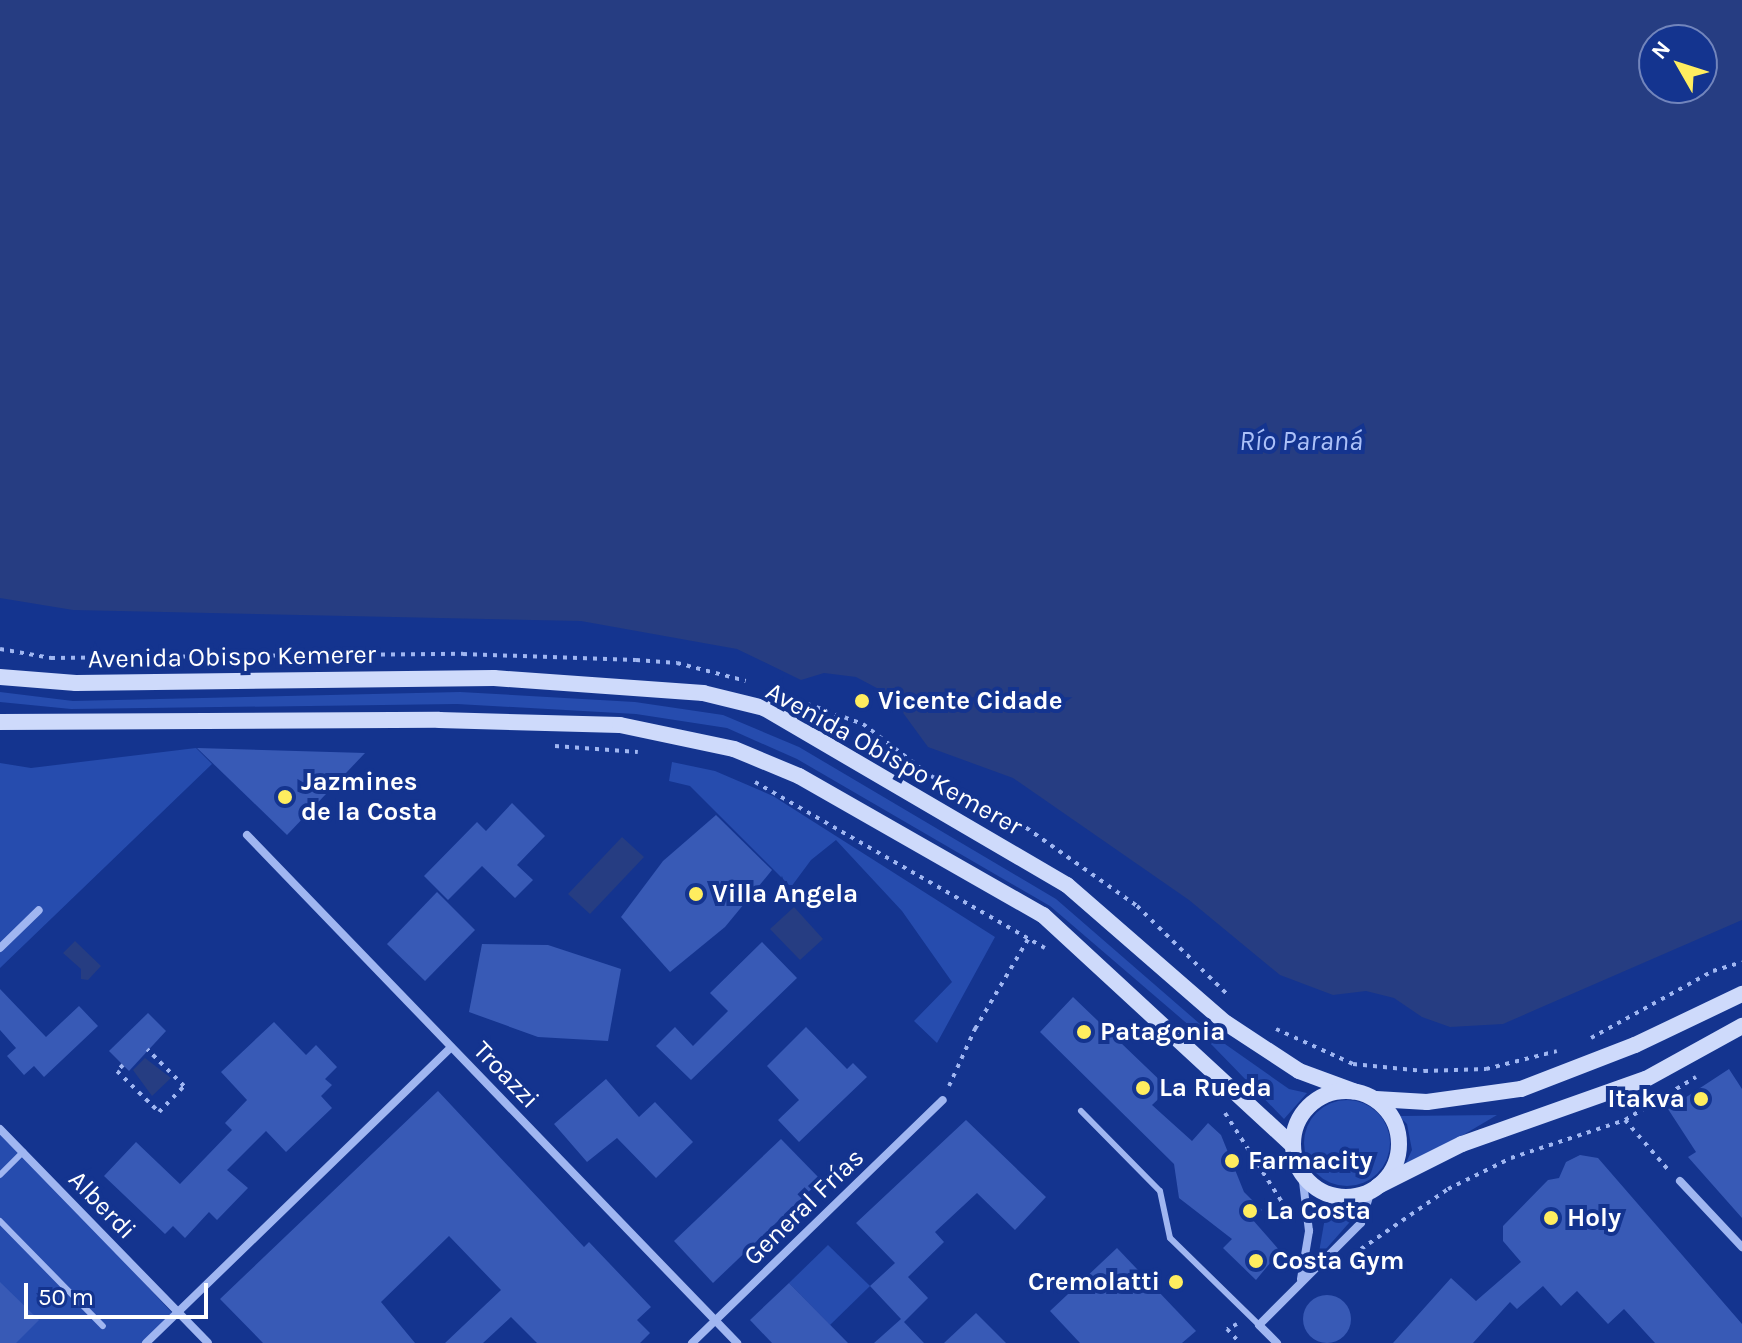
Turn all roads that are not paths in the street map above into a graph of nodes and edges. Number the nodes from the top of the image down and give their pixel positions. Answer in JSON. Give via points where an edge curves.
{"nodes":[{"id":1,"x":0,"y":677,"type":"edge"},
{"id":2,"x":0,"y":722,"type":"edge"},
{"id":3,"x":247,"y":835,"type":"dead end"},
{"id":4,"x":39,"y":910,"type":"dead end"},
{"id":5,"x":0,"y":948,"type":"edge"},
{"id":6,"x":1742,"y":994,"type":"edge"},
{"id":7,"x":1742,"y":1026,"type":"edge"},
{"id":8,"x":451,"y":1047,"type":"junction"},
{"id":9,"x":1353,"y":1091,"type":"junction"},
{"id":10,"x":1376,"y":1099,"type":"junction"},
{"id":11,"x":943,"y":1100,"type":"road end"},
{"id":12,"x":1081,"y":1111,"type":"dead end"},
{"id":13,"x":0,"y":1129,"type":"edge"},
{"id":14,"x":1293,"y":1146,"type":"junction"},
{"id":15,"x":23,"y":1152,"type":"junction"},
{"id":16,"x":1302,"y":1173,"type":"junction"},
{"id":17,"x":0,"y":1175,"type":"edge"},
{"id":18,"x":1680,"y":1181,"type":"road end"},
{"id":19,"x":1374,"y":1189,"type":"junction"},
{"id":20,"x":0,"y":1221,"type":"edge"},
{"id":21,"x":1742,"y":1247,"type":"edge"},
{"id":22,"x":1301,"y":1279,"type":"junction"},
{"id":23,"x":178,"y":1312,"type":"junction"},
{"id":24,"x":715,"y":1320,"type":"junction"},
{"id":25,"x":1259,"y":1325,"type":"junction"},
{"id":26,"x":103,"y":1326,"type":"dead end"},
{"id":27,"x":146,"y":1343,"type":"edge"},
{"id":28,"x":208,"y":1343,"type":"edge"},
{"id":29,"x":692,"y":1343,"type":"edge"},
{"id":30,"x":737,"y":1343,"type":"edge"},
{"id":31,"x":1277,"y":1343,"type":"edge"}],
"edges":[{"from":1,"to":9,"type":"main road","name":"Avenida Obispo Kemerer","via":[[76,683],[494,678],[703,693],[764,708],[1067,885],[1226,1023],[1299,1071]]},
{"from":2,"to":14,"type":"main road","via":[[439,720],[620,725],[734,749],[799,776],[1043,915]]},
{"from":3,"to":8,"type":"street","name":"Troazzi"},
{"from":4,"to":5,"type":"street"},
{"from":6,"to":10,"type":"main road","name":"Avenida Obispo Kemerer","via":[[1635,1045],[1521,1089],[1427,1102]]},
{"from":7,"to":19,"type":"main road","via":[[1646,1079],[1462,1144]]},
{"from":8,"to":23,"type":"street"},
{"from":8,"to":24,"type":"street","name":"Troazzi"},
{"from":9,"to":10,"type":"main road","name":"Avenida Obispo Kemerer"},
{"from":9,"to":14,"type":"main road","via":[[1318,1099],[1296,1128]]},
{"from":10,"to":19,"type":"main road","via":[[1388,1111],[1400,1142],[1397,1159]]},
{"from":11,"to":24,"type":"street","name":"General Frías"},
{"from":12,"to":25,"type":"lane","via":[[1160,1191],[1170,1238]]},
{"from":13,"to":15,"type":"street","name":"Alberdi"},
{"from":14,"to":16,"type":"main road"},
{"from":15,"to":17,"type":"lane"},
{"from":15,"to":23,"type":"street","name":"Alberdi"},
{"from":16,"to":19,"type":"main road","via":[[1325,1193],[1341,1196]]},
{"from":16,"to":22,"type":"street","via":[[1309,1231]]},
{"from":18,"to":21,"type":"street"},
{"from":19,"to":22,"type":"street","via":[[1361,1223]]},
{"from":20,"to":26,"type":"lane"},
{"from":22,"to":25,"type":"street"},
{"from":23,"to":27,"type":"street"},
{"from":23,"to":28,"type":"street","name":"Alberdi"},
{"from":24,"to":29,"type":"street","name":"General Frías"},
{"from":24,"to":30,"type":"street","name":"Troazzi"},
{"from":25,"to":31,"type":"street"}]}
